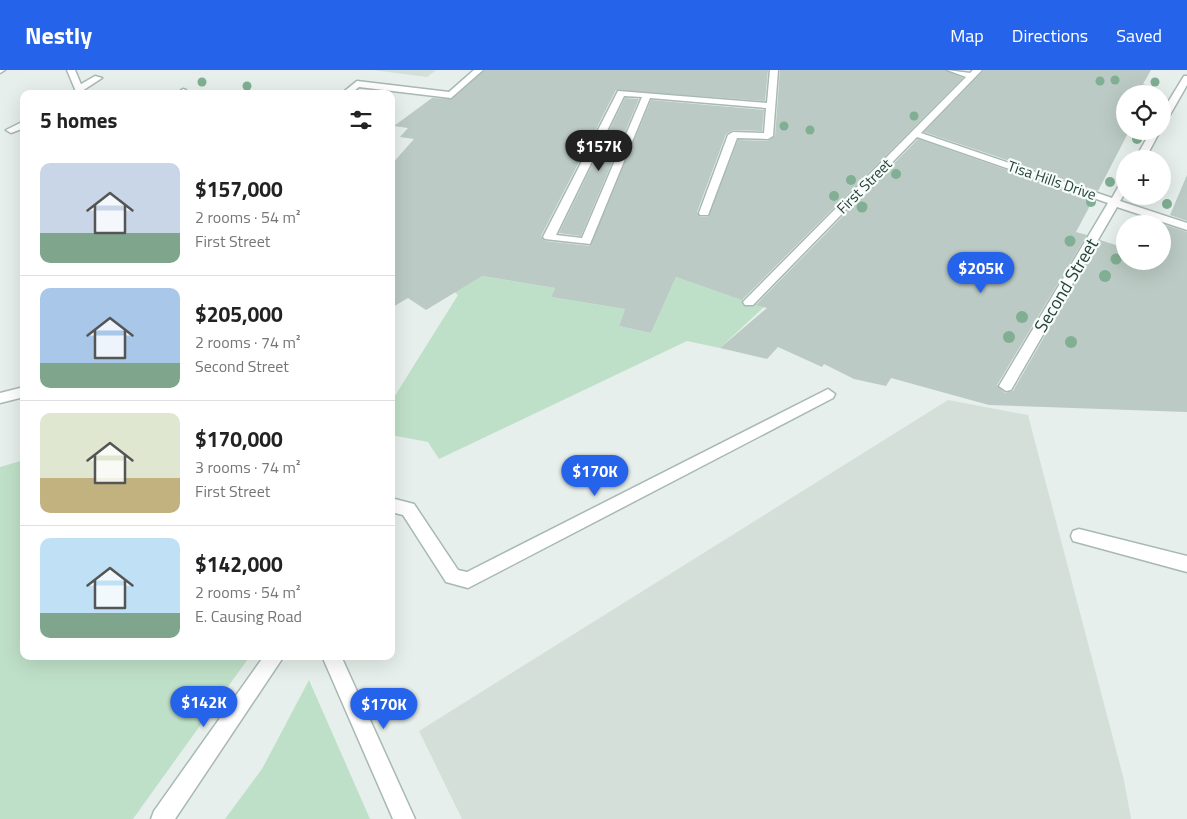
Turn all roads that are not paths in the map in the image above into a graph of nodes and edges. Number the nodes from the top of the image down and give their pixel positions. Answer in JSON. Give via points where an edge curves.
{"nodes":[{"id":1,"x":71,"y":70,"type":"edge"},
{"id":2,"x":479,"y":70,"type":"edge"},
{"id":3,"x":774,"y":70,"type":"edge"},
{"id":4,"x":951,"y":70,"type":"edge"},
{"id":5,"x":975,"y":73,"type":"edge"},
{"id":6,"x":98,"y":78,"type":"dead end"},
{"id":7,"x":1187,"y":78,"type":"edge"},
{"id":8,"x":80,"y":90,"type":"edge"},
{"id":9,"x":81,"y":90,"type":"edge"},
{"id":10,"x":350,"y":90,"type":"edge"},
{"id":11,"x":647,"y":95,"type":"junction"},
{"id":12,"x":1171,"y":105,"type":"edge"},
{"id":13,"x":772,"y":106,"type":"junction"},
{"id":14,"x":20,"y":126,"type":"edge"},
{"id":15,"x":12,"y":130,"type":"dead end"},
{"id":16,"x":916,"y":134,"type":"junction"},
{"id":17,"x":1115,"y":201,"type":"junction"},
{"id":18,"x":704,"y":213,"type":"dead end"},
{"id":19,"x":1187,"y":227,"type":"edge"},
{"id":20,"x":750,"y":302,"type":"dead end"},
{"id":21,"x":1006,"y":386,"type":"dead end"},
{"id":22,"x":20,"y":393,"type":"edge"},
{"id":23,"x":828,"y":394,"type":"dead end"},
{"id":24,"x":0,"y":398,"type":"edge"},
{"id":25,"x":395,"y":506,"type":"edge"},
{"id":26,"x":1079,"y":536,"type":"dead end"},
{"id":27,"x":1187,"y":564,"type":"edge"},
{"id":28,"x":272,"y":660,"type":"edge"},
{"id":29,"x":333,"y":660,"type":"edge"},
{"id":30,"x":162,"y":819,"type":"edge"},
{"id":31,"x":404,"y":819,"type":"edge"}],
"edges":[{"from":1,"to":8,"type":"street"},
{"from":2,"to":10,"type":"street","via":[[451,95],[357,84]]},
{"from":3,"to":13,"type":"street"},
{"from":4,"to":5,"type":"street"},
{"from":5,"to":16,"type":"street","name":"First Street"},
{"from":6,"to":9,"type":"street"},
{"from":7,"to":12,"type":"street"},
{"from":11,"to":11,"type":"street","via":[[621,93],[549,237],[586,242]]},
{"from":11,"to":13,"type":"street"},
{"from":13,"to":18,"type":"street","via":[[768,136],[733,135]]},
{"from":14,"to":15,"type":"street"},
{"from":16,"to":17,"type":"street","name":"Tisa Hills Drive"},
{"from":16,"to":20,"type":"street","name":"First Street"},
{"from":17,"to":19,"type":"street","name":"Tisa Hills Drive"},
{"from":17,"to":21,"type":"street","name":"Second Street"},
{"from":22,"to":24,"type":"street"},
{"from":23,"to":25,"type":"street","via":[[468,580],[452,576],[408,509]]},
{"from":26,"to":27,"type":"street"},
{"from":28,"to":30,"type":"street"},
{"from":29,"to":31,"type":"street"}]}
